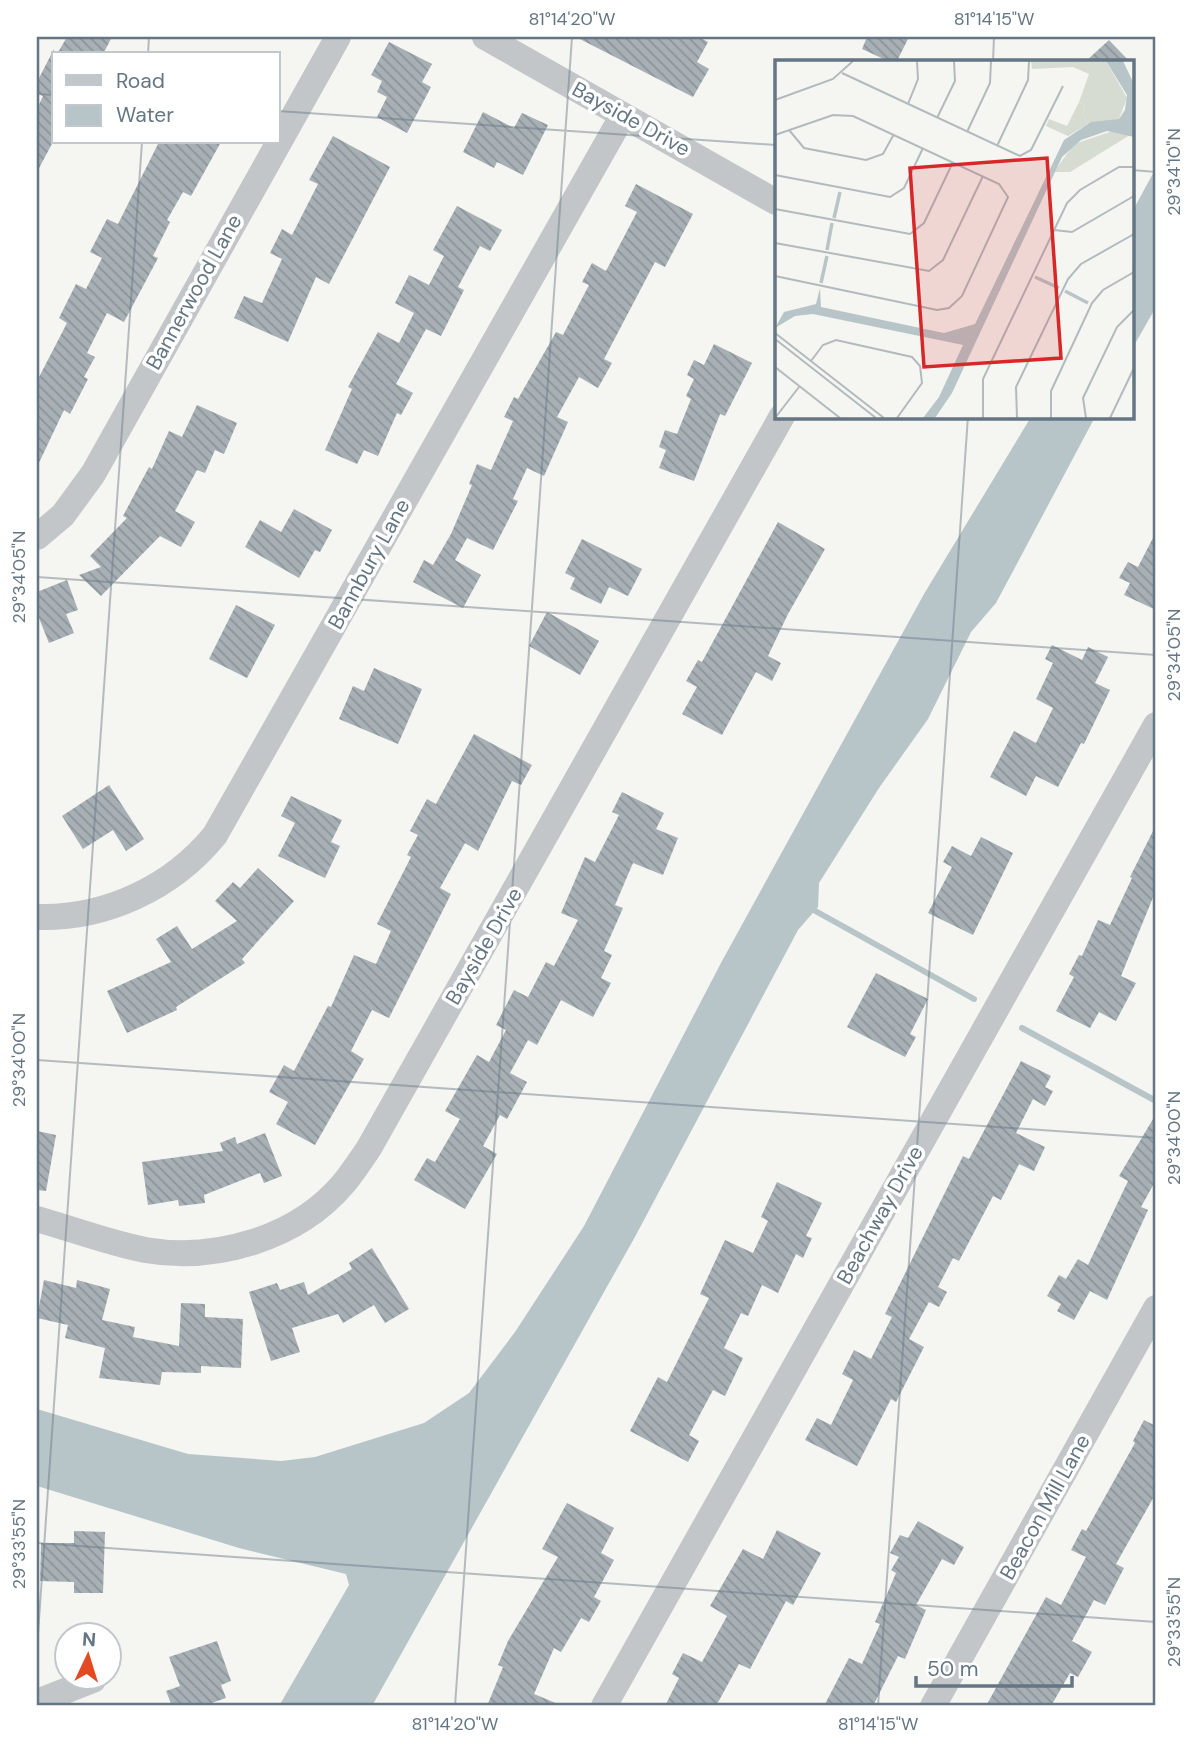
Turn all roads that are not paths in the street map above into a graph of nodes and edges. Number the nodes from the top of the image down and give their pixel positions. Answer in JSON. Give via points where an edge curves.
{"nodes":[{"id":1,"x":338,"y":37,"type":"edge"},
{"id":2,"x":485,"y":37,"type":"edge"},
{"id":3,"x":623,"y":115,"type":"junction"},
{"id":4,"x":280,"y":140,"type":"edge"},
{"id":5,"x":278,"y":144,"type":"edge"},
{"id":6,"x":775,"y":201,"type":"edge"},
{"id":7,"x":781,"y":418,"type":"edge"},
{"id":8,"x":37,"y":537,"type":"edge"},
{"id":9,"x":1156,"y":725,"type":"edge"},
{"id":10,"x":37,"y":917,"type":"edge"},
{"id":11,"x":37,"y":1219,"type":"edge"},
{"id":12,"x":1156,"y":1308,"type":"edge"},
{"id":13,"x":68,"y":1690,"type":"edge"},
{"id":14,"x":37,"y":1702,"type":"edge"},
{"id":15,"x":604,"y":1706,"type":"edge"},
{"id":16,"x":933,"y":1706,"type":"edge"}],
"edges":[{"from":1,"to":4,"type":"street","name":"Bannerwood Lane"},
{"from":2,"to":3,"type":"street","name":"Bayside Drive"},
{"from":3,"to":6,"type":"street","name":"Bayside Drive"},
{"from":3,"to":10,"type":"street","name":"Bannbury Lane","via":[[215,835],[190,862],[135,897],[95,911]]},
{"from":5,"to":8,"type":"street","name":"Bannerwood Lane","via":[[93,474],[63,515]]},
{"from":7,"to":11,"type":"street","name":"Bayside Drive","via":[[369,1148],[344,1184],[305,1216],[271,1235],[197,1254],[144,1250]]},
{"from":9,"to":15,"type":"street","name":"Beachway Drive"},
{"from":12,"to":16,"type":"street","name":"Beacon Mill Lane"},
{"from":13,"to":14,"type":"street"}]}
